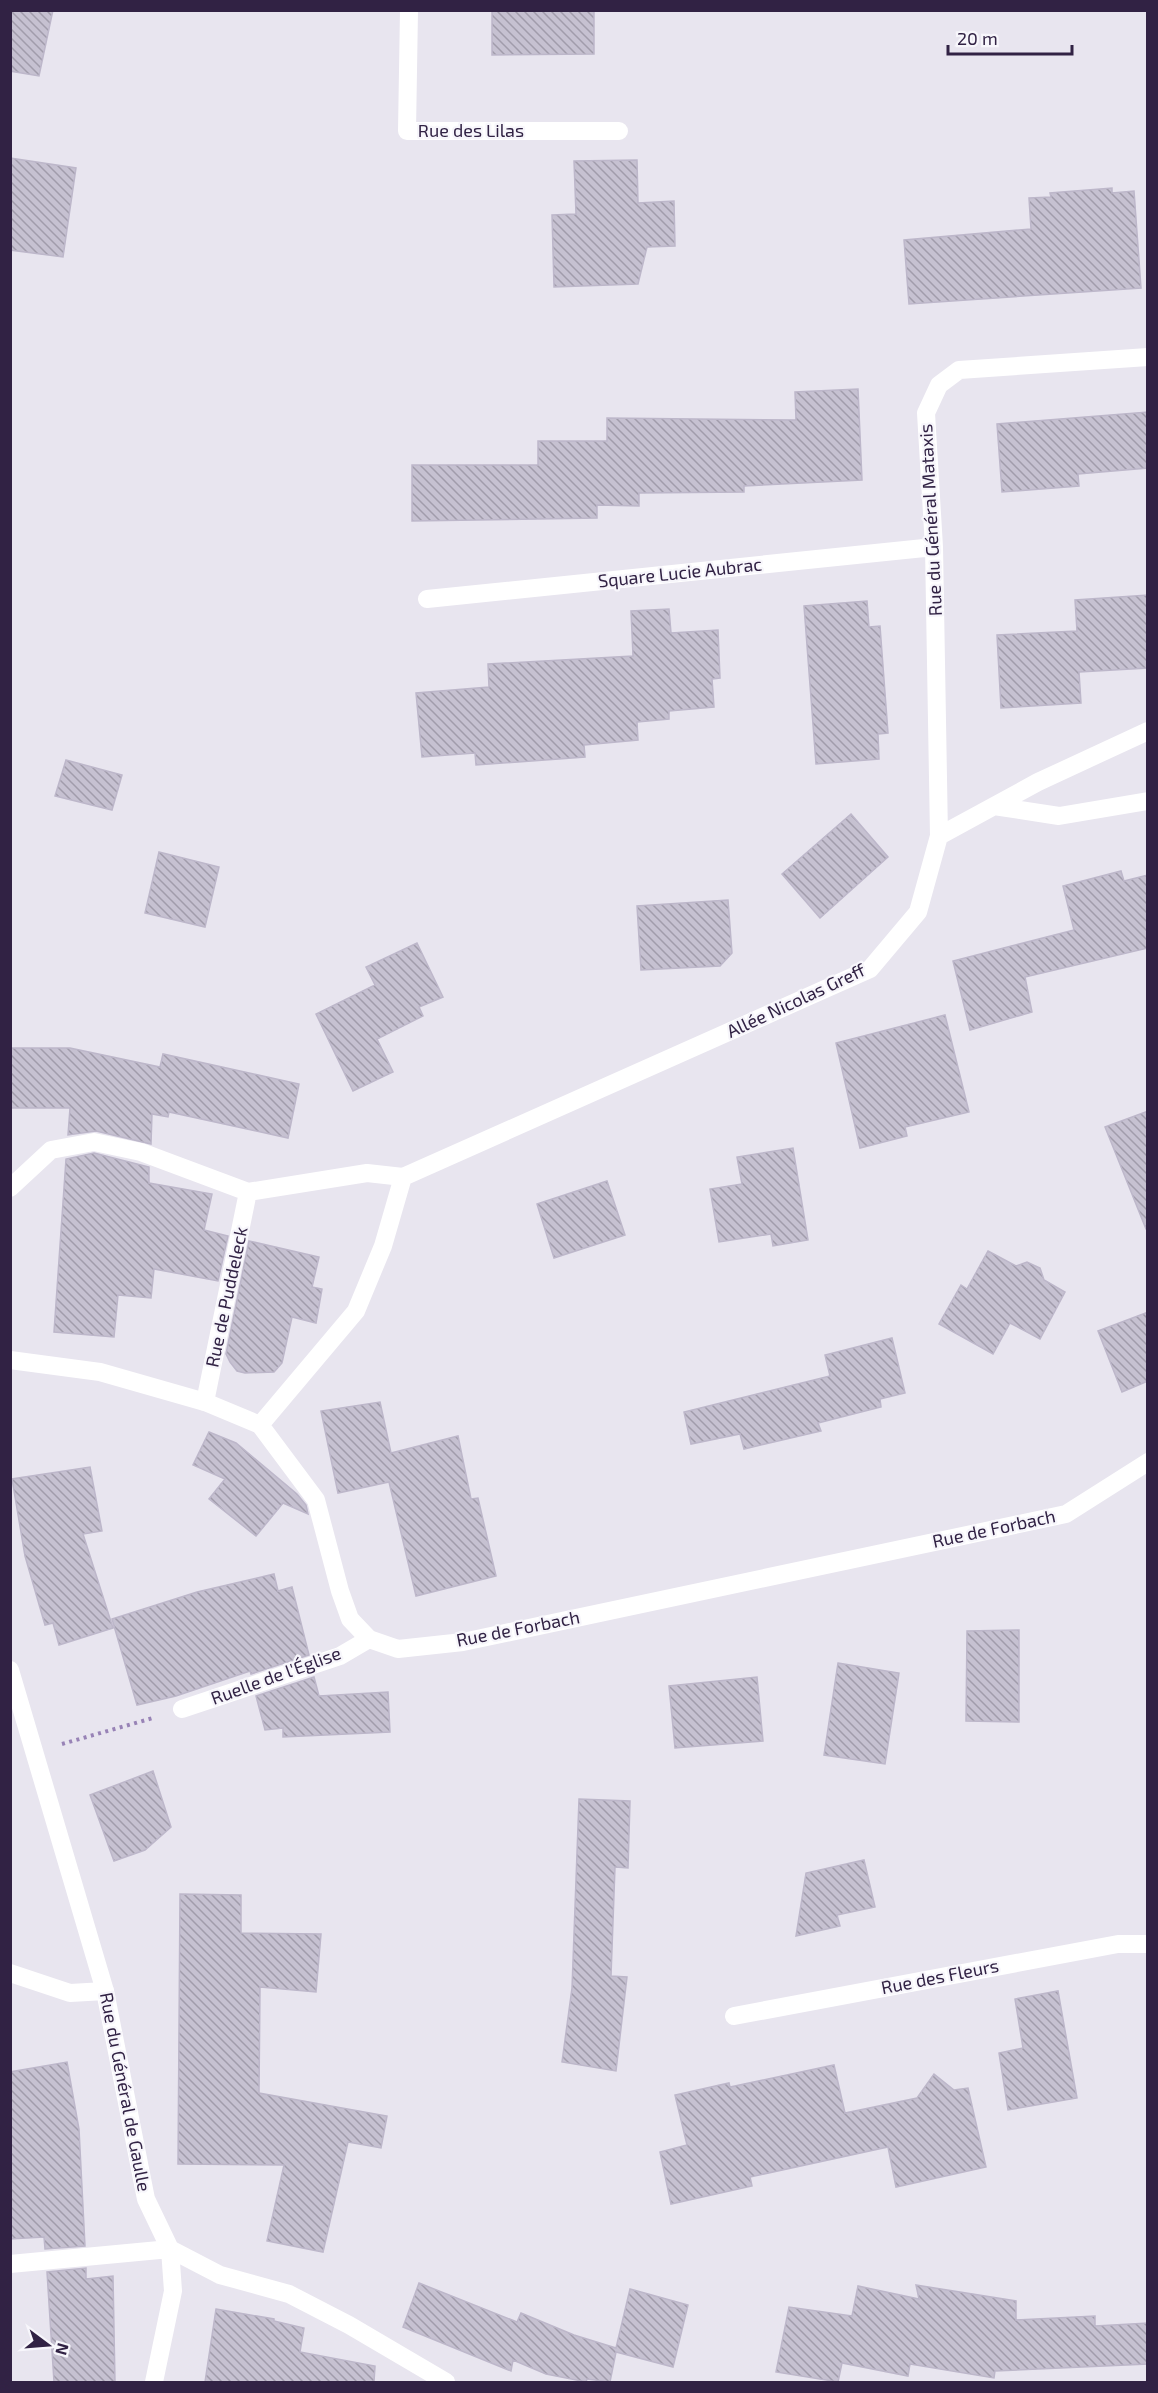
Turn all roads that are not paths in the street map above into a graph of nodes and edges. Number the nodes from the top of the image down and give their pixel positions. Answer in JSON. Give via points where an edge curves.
{"nodes":[{"id":1,"x":408,"y":10,"type":"edge"},
{"id":2,"x":619,"y":131,"type":"dead end"},
{"id":3,"x":1148,"y":357,"type":"edge"},
{"id":4,"x":933,"y":548,"type":"junction"},
{"id":5,"x":427,"y":599,"type":"dead end"},
{"id":6,"x":1148,"y":731,"type":"edge"},
{"id":7,"x":1148,"y":801,"type":"edge"},
{"id":8,"x":994,"y":806,"type":"junction"},
{"id":9,"x":939,"y":836,"type":"junction"},
{"id":10,"x":403,"y":1177,"type":"junction"},
{"id":11,"x":10,"y":1188,"type":"edge"},
{"id":12,"x":248,"y":1192,"type":"junction"},
{"id":13,"x":10,"y":1360,"type":"edge"},
{"id":14,"x":205,"y":1402,"type":"junction"},
{"id":15,"x":260,"y":1425,"type":"junction"},
{"id":16,"x":1148,"y":1462,"type":"edge"},
{"id":17,"x":369,"y":1639,"type":"junction"},
{"id":18,"x":10,"y":1670,"type":"edge"},
{"id":19,"x":182,"y":1709,"type":"road end"},
{"id":20,"x":1148,"y":1944,"type":"edge"},
{"id":21,"x":10,"y":1973,"type":"edge"},
{"id":22,"x":105,"y":1991,"type":"junction"},
{"id":23,"x":734,"y":2016,"type":"dead end"},
{"id":24,"x":170,"y":2249,"type":"junction"},
{"id":25,"x":10,"y":2264,"type":"edge"},
{"id":26,"x":154,"y":2382,"type":"edge"},
{"id":27,"x":446,"y":2382,"type":"edge"}],
"edges":[{"from":1,"to":2,"type":"street","name":"Rue des Lilas","via":[[407,131]]},
{"from":3,"to":4,"type":"street","name":"Rue du Général Mataxis","via":[[959,370],[939,385],[926,413]]},
{"from":4,"to":5,"type":"street","name":"Square Lucie Aubrac"},
{"from":4,"to":9,"type":"street","name":"Rue du Général Mataxis"},
{"from":6,"to":8,"type":"street"},
{"from":7,"to":8,"type":"street","via":[[1059,816]]},
{"from":8,"to":9,"type":"street"},
{"from":9,"to":10,"type":"street","name":"Allée Nicolas Greff","via":[[918,912],[870,969]]},
{"from":10,"to":12,"type":"street","via":[[367,1173]]},
{"from":10,"to":15,"type":"street","via":[[383,1246],[356,1311]]},
{"from":11,"to":12,"type":"street","via":[[51,1150],[94,1142],[141,1152]]},
{"from":12,"to":14,"type":"street","name":"Rue de Puddeleck"},
{"from":13,"to":14,"type":"street","via":[[100,1372]]},
{"from":14,"to":15,"type":"street"},
{"from":15,"to":17,"type":"street","name":"Rue de Forbach","via":[[316,1500],[350,1619]]},
{"from":16,"to":17,"type":"street","name":"Rue de Forbach","via":[[1066,1514],[463,1641],[398,1649]]},
{"from":17,"to":19,"type":"street","name":"Ruelle de l'Église","via":[[340,1656]]},
{"from":18,"to":22,"type":"street","name":"Rue du Général de Gaulle"},
{"from":20,"to":23,"type":"street","name":"Rue des Fleurs","via":[[1118,1944]]},
{"from":21,"to":22,"type":"street","via":[[70,1993]]},
{"from":22,"to":24,"type":"street","name":"Rue du Général de Gaulle","via":[[146,2199]]},
{"from":24,"to":25,"type":"street"},
{"from":24,"to":26,"type":"street","via":[[173,2291]]},
{"from":24,"to":27,"type":"street","via":[[220,2275],[289,2294]]}]}
